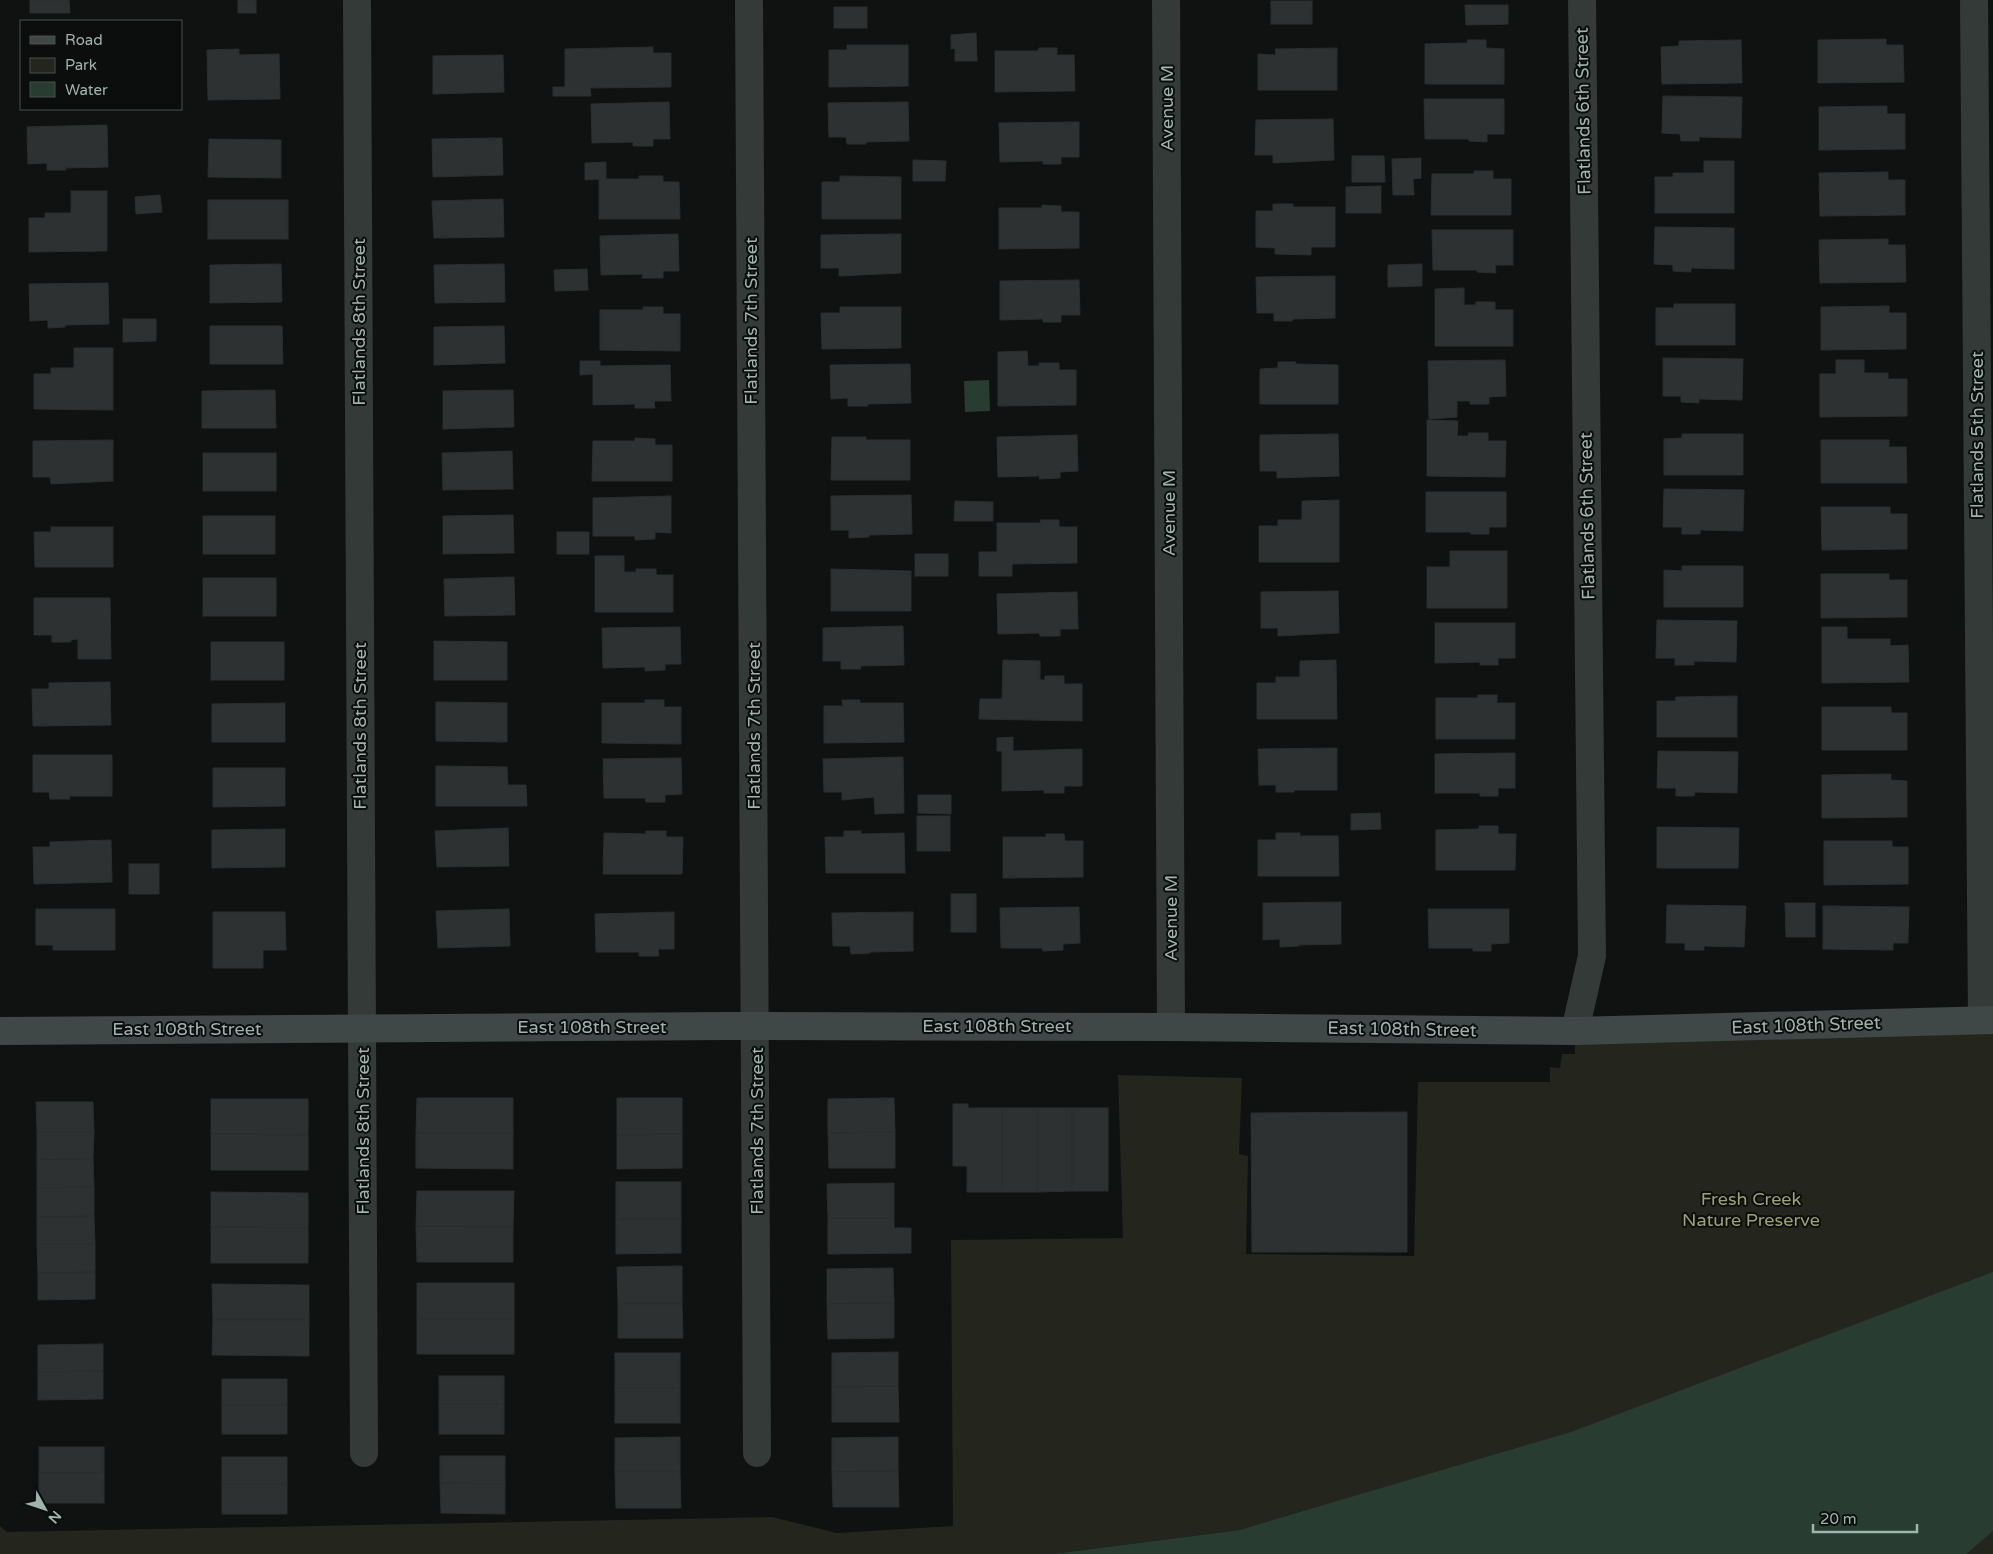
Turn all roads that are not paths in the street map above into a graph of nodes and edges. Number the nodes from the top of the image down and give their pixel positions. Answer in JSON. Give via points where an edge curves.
{"nodes":[{"id":1,"x":357,"y":0,"type":"edge"},
{"id":2,"x":749,"y":0,"type":"edge"},
{"id":3,"x":1166,"y":0,"type":"edge"},
{"id":4,"x":1582,"y":0,"type":"edge"},
{"id":5,"x":1974,"y":0,"type":"edge"},
{"id":6,"x":1987,"y":1020,"type":"edge"},
{"id":7,"x":756,"y":1026,"type":"junction"},
{"id":8,"x":1171,"y":1026,"type":"junction"},
{"id":9,"x":362,"y":1028,"type":"junction"},
{"id":10,"x":0,"y":1031,"type":"edge"},
{"id":11,"x":1575,"y":1031,"type":"junction"},
{"id":12,"x":364,"y":1453,"type":"dead end"},
{"id":13,"x":757,"y":1453,"type":"dead end"}],
"edges":[{"from":1,"to":9,"type":"street","name":"Flatlands 8th Street"},
{"from":2,"to":7,"type":"street","name":"Flatlands 7th Street"},
{"from":3,"to":8,"type":"street","name":"Avenue M"},
{"from":4,"to":11,"type":"street","name":"Flatlands 6th Street","via":[[1592,956]]},
{"from":5,"to":6,"type":"street","name":"Flatlands 5th Street"},
{"from":6,"to":11,"type":"street","name":"East 108th Street"},
{"from":7,"to":8,"type":"street","name":"East 108th Street"},
{"from":7,"to":9,"type":"street","name":"East 108th Street"},
{"from":7,"to":13,"type":"street","name":"Flatlands 7th Street"},
{"from":8,"to":11,"type":"street","name":"East 108th Street"},
{"from":9,"to":10,"type":"street","name":"East 108th Street"},
{"from":9,"to":12,"type":"street","name":"Flatlands 8th Street"}]}
